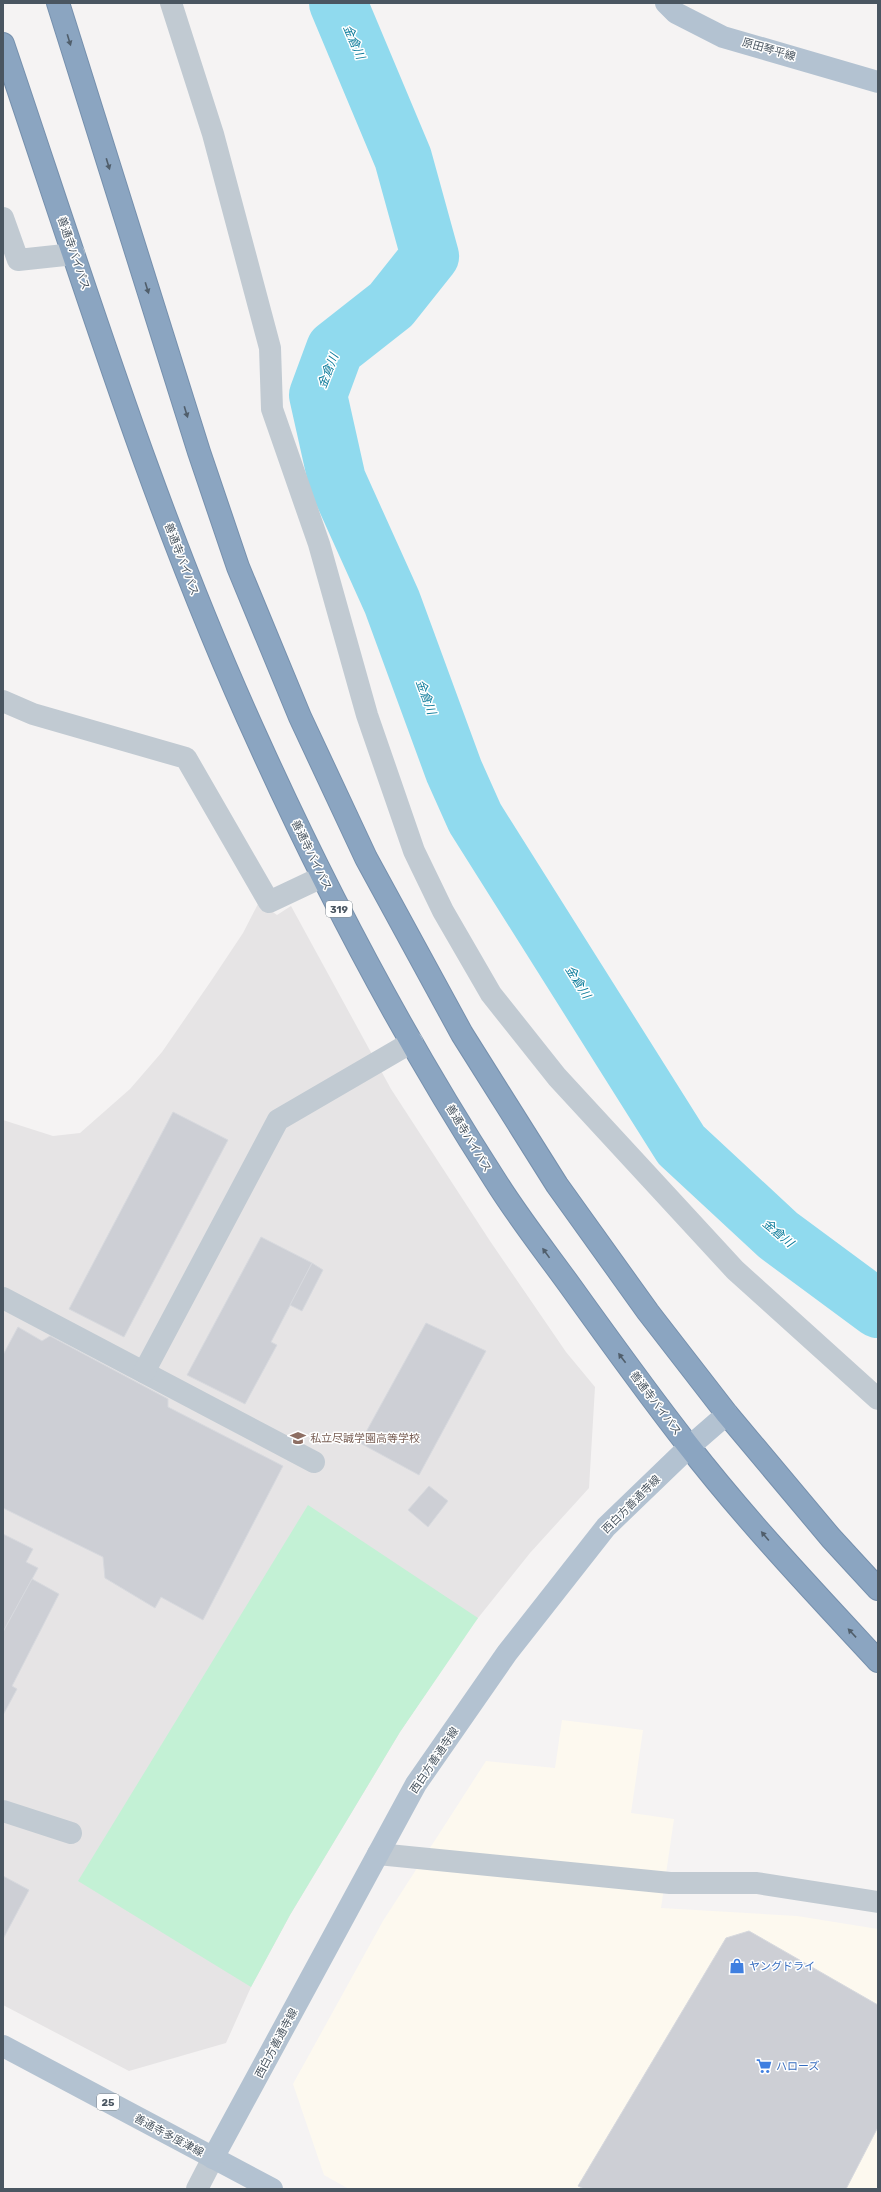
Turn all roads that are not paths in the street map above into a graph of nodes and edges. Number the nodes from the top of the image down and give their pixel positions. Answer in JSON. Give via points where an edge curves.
{"nodes":[{"id":1,"x":58,"y":3,"type":"edge"},
{"id":2,"x":171,"y":3,"type":"edge"},
{"id":3,"x":666,"y":3,"type":"edge"},
{"id":4,"x":3,"y":44,"type":"edge"},
{"id":5,"x":878,"y":82,"type":"edge"},
{"id":6,"x":3,"y":218,"type":"edge"},
{"id":7,"x":74,"y":254,"type":"junction"},
{"id":8,"x":3,"y":701,"type":"edge"},
{"id":9,"x":322,"y":877,"type":"junction"},
{"id":10,"x":412,"y":1042,"type":"junction"},
{"id":11,"x":3,"y":1298,"type":"edge"},
{"id":12,"x":144,"y":1372,"type":"junction"},
{"id":13,"x":878,"y":1399,"type":"edge"},
{"id":14,"x":727,"y":1414,"type":"junction"},
{"id":15,"x":689,"y":1447,"type":"junction"},
{"id":16,"x":314,"y":1462,"type":"dead end"},
{"id":17,"x":878,"y":1589,"type":"edge"},
{"id":18,"x":878,"y":1662,"type":"edge"},
{"id":19,"x":3,"y":1811,"type":"edge"},
{"id":20,"x":71,"y":1833,"type":"dead end"},
{"id":21,"x":378,"y":1854,"type":"junction"},
{"id":22,"x":878,"y":1902,"type":"edge"},
{"id":23,"x":3,"y":2046,"type":"edge"},
{"id":24,"x":213,"y":2158,"type":"junction"},
{"id":25,"x":197,"y":2189,"type":"edge"},
{"id":26,"x":272,"y":2189,"type":"edge"}],
"edges":[{"from":1,"to":14,"type":"highway","one_way":true,"via":[[199,452],[238,567],[300,717],[366,858],[462,1034],[557,1185],[648,1312]]},
{"from":2,"to":13,"type":"street","via":[[213,134],[270,348],[272,408],[319,544],[367,715],[414,851],[443,911],[491,994],[557,1076],[735,1270]]},
{"from":3,"to":5,"type":"main road","name":"原田琴平線","via":[[676,13],[724,36]]},
{"from":4,"to":7,"type":"highway","name":"善通寺バイパス","number":"319"},
{"from":6,"to":7,"type":"street","via":[[18,260]]},
{"from":7,"to":9,"type":"highway","name":"善通寺バイパス","number":"319","via":[[147,467],[190,582],[258,743]]},
{"from":8,"to":9,"type":"street","via":[[34,714],[186,758],[269,902]]},
{"from":9,"to":10,"type":"highway","name":"善通寺バイパス","number":"319"},
{"from":10,"to":12,"type":"street","via":[[278,1120]]},
{"from":15,"to":10,"type":"highway","name":"善通寺バイパス","number":"319","one_way":true,"via":[[496,1183]]},
{"from":11,"to":12,"type":"street"},
{"from":12,"to":16,"type":"street"},
{"from":14,"to":15,"type":"main road","name":"西白方善通寺線"},
{"from":14,"to":17,"type":"highway"},
{"from":18,"to":15,"type":"highway","name":"善通寺バイパス","number":"319","one_way":true,"via":[[796,1573]]},
{"from":15,"to":21,"type":"main road","name":"西白方善通寺線","via":[[606,1527],[508,1653],[416,1784]]},
{"from":19,"to":20,"type":"street"},
{"from":21,"to":22,"type":"street","via":[[670,1884],[757,1883]]},
{"from":21,"to":24,"type":"main road","name":"西白方善通寺線"},
{"from":23,"to":24,"type":"main road","name":"善通寺多度津線","number":"25"},
{"from":24,"to":25,"type":"street"},
{"from":24,"to":26,"type":"main road","name":"善通寺多度津線","number":"25"}]}
